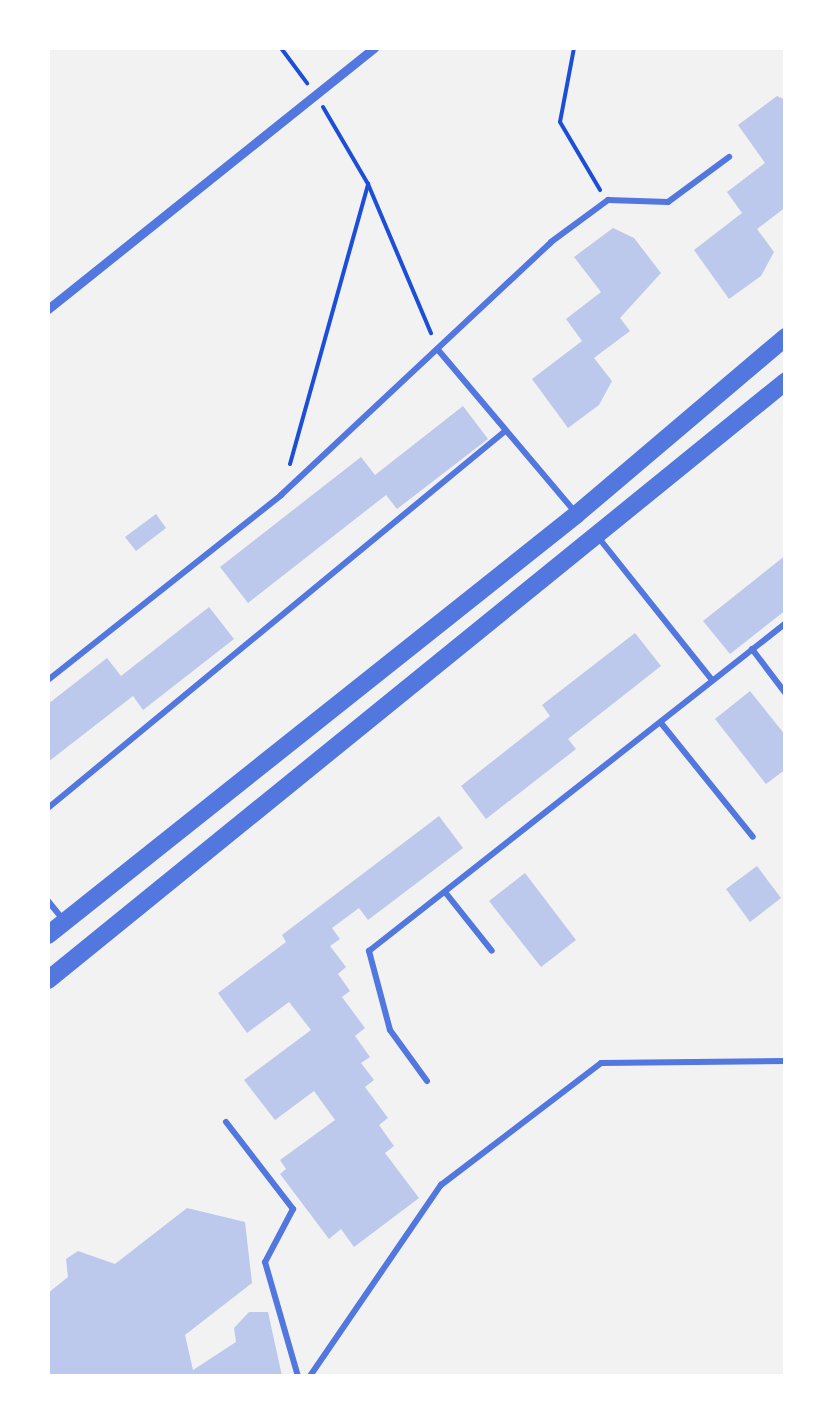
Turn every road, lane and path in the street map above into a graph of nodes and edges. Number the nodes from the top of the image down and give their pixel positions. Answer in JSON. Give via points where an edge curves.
{"nodes":[{"id":1,"x":281,"y":48,"type":"edge"},
{"id":2,"x":374,"y":48,"type":"edge"},
{"id":3,"x":574,"y":48,"type":"edge"},
{"id":4,"x":316,"y":94,"type":"junction"},
{"id":5,"x":729,"y":157,"type":"dead end"},
{"id":6,"x":368,"y":184,"type":"junction"},
{"id":7,"x":608,"y":200,"type":"junction"},
{"id":8,"x":48,"y":309,"type":"edge"},
{"id":9,"x":786,"y":338,"type":"edge"},
{"id":10,"x":439,"y":351,"type":"junction"},
{"id":11,"x":786,"y":380,"type":"edge"},
{"id":12,"x":504,"y":432,"type":"junction"},
{"id":13,"x":281,"y":496,"type":"junction"},
{"id":14,"x":577,"y":514,"type":"junction"},
{"id":15,"x":598,"y":537,"type":"junction"},
{"id":16,"x":786,"y":623,"type":"edge"},
{"id":17,"x":752,"y":648,"type":"junction"},
{"id":18,"x":48,"y":680,"type":"edge"},
{"id":19,"x":712,"y":680,"type":"junction"},
{"id":20,"x":786,"y":694,"type":"edge"},
{"id":21,"x":660,"y":723,"type":"junction"},
{"id":22,"x":48,"y":808,"type":"edge"},
{"id":23,"x":753,"y":837,"type":"dead end"},
{"id":24,"x":445,"y":892,"type":"junction"},
{"id":25,"x":48,"y":901,"type":"edge"},
{"id":26,"x":64,"y":922,"type":"junction"},
{"id":27,"x":48,"y":935,"type":"edge"},
{"id":28,"x":87,"y":948,"type":"junction"},
{"id":29,"x":492,"y":952,"type":"dead end"},
{"id":30,"x":48,"y":980,"type":"edge"},
{"id":31,"x":786,"y":1060,"type":"edge"},
{"id":32,"x":427,"y":1081,"type":"dead end"},
{"id":33,"x":226,"y":1122,"type":"dead end"},
{"id":34,"x":298,"y":1376,"type":"edge"},
{"id":35,"x":310,"y":1376,"type":"edge"}],
"edges":[{"from":1,"to":4,"type":"path"},
{"from":2,"to":4,"type":"street"},
{"from":3,"to":7,"type":"path","via":[[560,122]]},
{"from":4,"to":6,"type":"path"},
{"from":4,"to":8,"type":"street"},
{"from":5,"to":7,"type":"lane","via":[[668,202]]},
{"from":6,"to":10,"type":"path"},
{"from":6,"to":13,"type":"path"},
{"from":7,"to":10,"type":"lane","via":[[551,242]]},
{"from":9,"to":14,"type":"street"},
{"from":10,"to":12,"type":"lane"},
{"from":10,"to":13,"type":"lane"},
{"from":11,"to":15,"type":"street"},
{"from":12,"to":14,"type":"lane"},
{"from":12,"to":22,"type":"lane"},
{"from":13,"to":18,"type":"lane"},
{"from":14,"to":15,"type":"street"},
{"from":14,"to":26,"type":"street"},
{"from":15,"to":19,"type":"lane"},
{"from":15,"to":28,"type":"street"},
{"from":16,"to":17,"type":"lane"},
{"from":17,"to":19,"type":"lane"},
{"from":17,"to":20,"type":"lane"},
{"from":19,"to":21,"type":"lane"},
{"from":21,"to":23,"type":"lane"},
{"from":21,"to":24,"type":"lane"},
{"from":24,"to":29,"type":"lane"},
{"from":24,"to":32,"type":"lane","via":[[369,952],[390,1030]]},
{"from":25,"to":26,"type":"lane"},
{"from":26,"to":27,"type":"street"},
{"from":26,"to":28,"type":"street"},
{"from":28,"to":30,"type":"street"},
{"from":31,"to":35,"type":"lane","via":[[601,1063],[441,1185]]},
{"from":33,"to":34,"type":"lane","via":[[294,1209],[265,1262]]}]}
